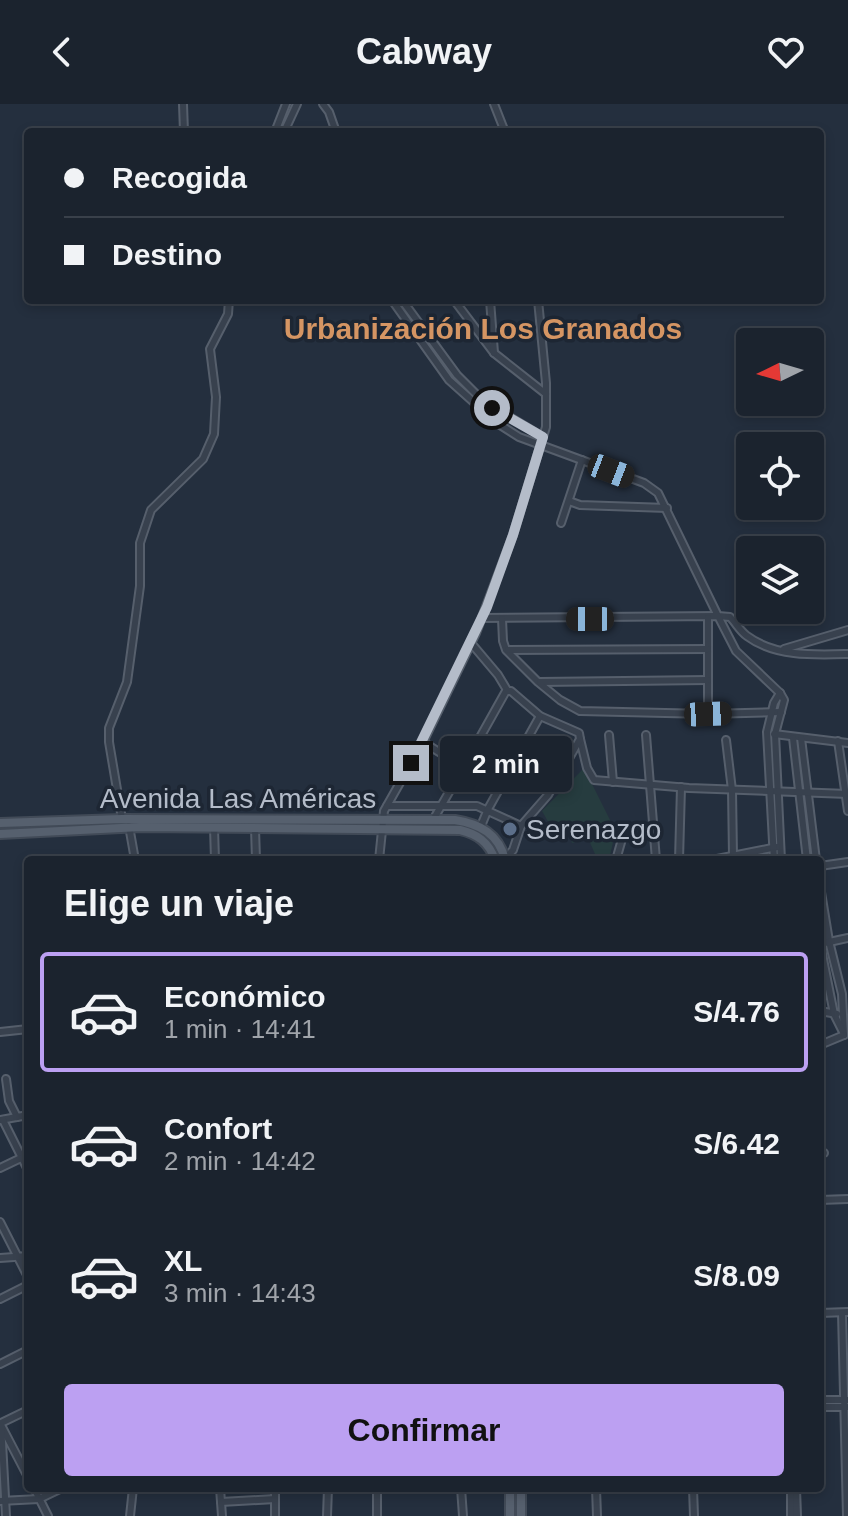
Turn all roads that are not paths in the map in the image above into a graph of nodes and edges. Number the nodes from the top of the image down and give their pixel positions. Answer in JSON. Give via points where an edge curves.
{"nodes":[{"id":1,"x":183,"y":104,"type":"edge"},
{"id":2,"x":286,"y":104,"type":"edge"},
{"id":3,"x":297,"y":104,"type":"edge"},
{"id":4,"x":323,"y":104,"type":"edge"},
{"id":5,"x":494,"y":104,"type":"edge"},
{"id":6,"x":184,"y":128,"type":"edge"},
{"id":7,"x":277,"y":128,"type":"edge"},
{"id":8,"x":286,"y":128,"type":"edge"},
{"id":9,"x":335,"y":128,"type":"edge"},
{"id":10,"x":503,"y":128,"type":"edge"},
{"id":11,"x":229,"y":304,"type":"edge"},
{"id":12,"x":395,"y":304,"type":"edge"},
{"id":13,"x":405,"y":304,"type":"edge"},
{"id":14,"x":457,"y":304,"type":"edge"},
{"id":15,"x":490,"y":304,"type":"edge"},
{"id":16,"x":538,"y":304,"type":"edge"},
{"id":17,"x":494,"y":353,"type":"junction"},
{"id":18,"x":546,"y":394,"type":"junction"},
{"id":19,"x":543,"y":437,"type":"junction"},
{"id":20,"x":539,"y":445,"type":"junction"},
{"id":21,"x":582,"y":460,"type":"junction"},
{"id":22,"x":569,"y":501,"type":"junction"},
{"id":23,"x":667,"y":508,"type":"junction"},
{"id":24,"x":561,"y":523,"type":"dead end"},
{"id":25,"x":718,"y":616,"type":"junction"},
{"id":26,"x":482,"y":618,"type":"junction"},
{"id":27,"x":708,"y":618,"type":"junction"},
{"id":28,"x":502,"y":619,"type":"junction"},
{"id":29,"x":848,"y":630,"type":"edge"},
{"id":30,"x":471,"y":643,"type":"junction"},
{"id":31,"x":708,"y":649,"type":"junction"},
{"id":32,"x":506,"y":650,"type":"junction"},
{"id":33,"x":781,"y":650,"type":"junction"},
{"id":34,"x":848,"y":654,"type":"edge"},
{"id":35,"x":708,"y":680,"type":"junction"},
{"id":36,"x":538,"y":682,"type":"junction"},
{"id":37,"x":507,"y":690,"type":"junction"},
{"id":38,"x":780,"y":693,"type":"junction"},
{"id":39,"x":771,"y":712,"type":"junction"},
{"id":40,"x":781,"y":712,"type":"junction"},
{"id":41,"x":708,"y":714,"type":"junction"},
{"id":42,"x":540,"y":716,"type":"junction"},
{"id":43,"x":767,"y":732,"type":"junction"},
{"id":44,"x":775,"y":734,"type":"junction"},
{"id":45,"x":609,"y":735,"type":"dead end"},
{"id":46,"x":646,"y":735,"type":"dead end"},
{"id":47,"x":797,"y":738,"type":"junction"},
{"id":48,"x":580,"y":739,"type":"junction"},
{"id":49,"x":726,"y":740,"type":"dead end"},
{"id":50,"x":838,"y":741,"type":"junction"},
{"id":51,"x":423,"y":742,"type":"junction"},
{"id":52,"x":848,"y":743,"type":"edge"},
{"id":53,"x":463,"y":767,"type":"junction"},
{"id":54,"x":613,"y":782,"type":"junction"},
{"id":55,"x":651,"y":784,"type":"junction"},
{"id":56,"x":681,"y":787,"type":"junction"},
{"id":57,"x":732,"y":790,"type":"junction"},
{"id":58,"x":774,"y":790,"type":"junction"},
{"id":59,"x":797,"y":793,"type":"junction"},
{"id":60,"x":809,"y":794,"type":"junction"},
{"id":61,"x":846,"y":794,"type":"edge"},
{"id":62,"x":387,"y":806,"type":"junction"},
{"id":63,"x":440,"y":807,"type":"junction"},
{"id":64,"x":488,"y":809,"type":"junction"},
{"id":65,"x":848,"y":811,"type":"edge"},
{"id":66,"x":433,"y":820,"type":"junction"},
{"id":67,"x":127,"y":821,"type":"junction"},
{"id":68,"x":0,"y":823,"type":"edge"},
{"id":69,"x":88,"y":824,"type":"junction"},
{"id":70,"x":384,"y":825,"type":"junction"},
{"id":71,"x":255,"y":826,"type":"junction"},
{"id":72,"x":481,"y":826,"type":"junction"},
{"id":73,"x":521,"y":826,"type":"junction"},
{"id":74,"x":214,"y":827,"type":"junction"},
{"id":75,"x":0,"y":834,"type":"edge"},
{"id":76,"x":622,"y":839,"type":"dead end"},
{"id":77,"x":777,"y":847,"type":"junction"},
{"id":78,"x":134,"y":856,"type":"edge"},
{"id":79,"x":215,"y":856,"type":"edge"},
{"id":80,"x":256,"y":856,"type":"edge"},
{"id":81,"x":380,"y":856,"type":"edge"},
{"id":82,"x":493,"y":856,"type":"edge"},
{"id":83,"x":504,"y":856,"type":"edge"},
{"id":84,"x":508,"y":856,"type":"edge"},
{"id":85,"x":617,"y":856,"type":"edge"},
{"id":86,"x":656,"y":856,"type":"edge"},
{"id":87,"x":679,"y":856,"type":"edge"},
{"id":88,"x":733,"y":856,"type":"joint"},
{"id":89,"x":775,"y":856,"type":"edge"},
{"id":90,"x":780,"y":856,"type":"edge"},
{"id":91,"x":806,"y":856,"type":"edge"},
{"id":92,"x":816,"y":856,"type":"edge"},
{"id":93,"x":848,"y":862,"type":"edge"},
{"id":94,"x":824,"y":865,"type":"edge"},
{"id":95,"x":824,"y":910,"type":"edge"},
{"id":96,"x":848,"y":938,"type":"edge"},
{"id":97,"x":829,"y":941,"type":"junction"},
{"id":98,"x":824,"y":943,"type":"edge"},
{"id":99,"x":824,"y":964,"type":"edge"},
{"id":100,"x":824,"y":1012,"type":"edge"},
{"id":101,"x":834,"y":1014,"type":"junction"},
{"id":102,"x":845,"y":1014,"type":"junction"},
{"id":103,"x":24,"y":1029,"type":"edge"},
{"id":104,"x":0,"y":1032,"type":"edge"},
{"id":105,"x":846,"y":1035,"type":"edge"},
{"id":106,"x":824,"y":1043,"type":"edge"},
{"id":107,"x":6,"y":1079,"type":"dead end"},
{"id":108,"x":24,"y":1116,"type":"edge"},
{"id":109,"x":17,"y":1117,"type":"junction"},
{"id":110,"x":1,"y":1120,"type":"edge"},
{"id":111,"x":24,"y":1156,"type":"edge"},
{"id":112,"x":24,"y":1158,"type":"edge"},
{"id":113,"x":0,"y":1168,"type":"edge"},
{"id":114,"x":848,"y":1199,"type":"edge"},
{"id":115,"x":824,"y":1200,"type":"edge"},
{"id":116,"x":0,"y":1222,"type":"edge"},
{"id":117,"x":24,"y":1256,"type":"edge"},
{"id":118,"x":18,"y":1257,"type":"junction"},
{"id":119,"x":0,"y":1258,"type":"edge"},
{"id":120,"x":24,"y":1269,"type":"edge"},
{"id":121,"x":24,"y":1287,"type":"edge"},
{"id":122,"x":0,"y":1299,"type":"edge"},
{"id":123,"x":845,"y":1312,"type":"edge"},
{"id":124,"x":824,"y":1313,"type":"edge"},
{"id":125,"x":24,"y":1352,"type":"edge"},
{"id":126,"x":0,"y":1364,"type":"edge"},
{"id":127,"x":824,"y":1400,"type":"edge"},
{"id":128,"x":846,"y":1403,"type":"edge"},
{"id":129,"x":824,"y":1406,"type":"edge"},
{"id":130,"x":24,"y":1412,"type":"edge"},
{"id":131,"x":0,"y":1423,"type":"edge"},
{"id":132,"x":24,"y":1469,"type":"edge"},
{"id":133,"x":36,"y":1492,"type":"edge"},
{"id":134,"x":54,"y":1492,"type":"edge"},
{"id":135,"x":133,"y":1492,"type":"edge"},
{"id":136,"x":220,"y":1492,"type":"edge"},
{"id":137,"x":275,"y":1492,"type":"edge"},
{"id":138,"x":328,"y":1492,"type":"edge"},
{"id":139,"x":377,"y":1492,"type":"edge"},
{"id":140,"x":461,"y":1492,"type":"edge"},
{"id":141,"x":510,"y":1492,"type":"edge"},
{"id":142,"x":521,"y":1492,"type":"edge"},
{"id":143,"x":596,"y":1492,"type":"edge"},
{"id":144,"x":693,"y":1492,"type":"edge"},
{"id":145,"x":794,"y":1492,"type":"edge"},
{"id":146,"x":39,"y":1499,"type":"junction"},
{"id":147,"x":275,"y":1499,"type":"junction"},
{"id":148,"x":3,"y":1500,"type":"edge"},
{"id":149,"x":221,"y":1502,"type":"junction"},
{"id":150,"x":6,"y":1516,"type":"edge"},
{"id":151,"x":48,"y":1516,"type":"edge"},
{"id":152,"x":130,"y":1516,"type":"edge"},
{"id":153,"x":222,"y":1516,"type":"edge"},
{"id":154,"x":275,"y":1516,"type":"edge"},
{"id":155,"x":327,"y":1516,"type":"edge"},
{"id":156,"x":377,"y":1516,"type":"edge"},
{"id":157,"x":463,"y":1516,"type":"edge"},
{"id":158,"x":510,"y":1516,"type":"edge"},
{"id":159,"x":521,"y":1516,"type":"edge"},
{"id":160,"x":597,"y":1516,"type":"edge"},
{"id":161,"x":694,"y":1516,"type":"edge"},
{"id":162,"x":794,"y":1516,"type":"edge"},
{"id":163,"x":847,"y":1516,"type":"edge"}],
"edges":[{"from":1,"to":6,"type":"street"},
{"from":2,"to":7,"type":"street"},
{"from":3,"to":8,"type":"street"},
{"from":4,"to":9,"type":"street"},
{"from":5,"to":10,"type":"street"},
{"from":11,"to":67,"type":"street","via":[[210,349],[217,405],[214,434],[203,459],[151,510],[140,543],[140,586],[127,682],[109,728]]},
{"from":12,"to":20,"type":"street","via":[[458,390],[497,423]]},
{"from":13,"to":19,"type":"street","via":[[483,401]]},
{"from":14,"to":17,"type":"street"},
{"from":15,"to":17,"type":"street"},
{"from":16,"to":18,"type":"street"},
{"from":17,"to":18,"type":"street"},
{"from":18,"to":19,"type":"street"},
{"from":19,"to":20,"type":"street"},
{"from":20,"to":21,"type":"street"},
{"from":20,"to":26,"type":"street"},
{"from":21,"to":22,"type":"street"},
{"from":21,"to":23,"type":"street","via":[[652,488]]},
{"from":22,"to":23,"type":"street"},
{"from":22,"to":24,"type":"street"},
{"from":23,"to":25,"type":"street"},
{"from":25,"to":27,"type":"street"},
{"from":25,"to":33,"type":"street","via":[[730,617],[754,641]]},
{"from":25,"to":38,"type":"street","via":[[736,651]]},
{"from":26,"to":28,"type":"street"},
{"from":26,"to":30,"type":"street"},
{"from":27,"to":28,"type":"street"},
{"from":27,"to":31,"type":"street"},
{"from":28,"to":32,"type":"street"},
{"from":29,"to":33,"type":"street"},
{"from":30,"to":37,"type":"street"},
{"from":30,"to":51,"type":"street"},
{"from":31,"to":32,"type":"street"},
{"from":31,"to":35,"type":"street"},
{"from":32,"to":36,"type":"street"},
{"from":33,"to":34,"type":"street"},
{"from":35,"to":36,"type":"street"},
{"from":35,"to":41,"type":"street"},
{"from":36,"to":41,"type":"street","via":[[580,711]]},
{"from":37,"to":42,"type":"street"},
{"from":37,"to":53,"type":"street"},
{"from":38,"to":39,"type":"street"},
{"from":38,"to":40,"type":"street"},
{"from":39,"to":40,"type":"street"},
{"from":39,"to":41,"type":"street"},
{"from":39,"to":43,"type":"street"},
{"from":40,"to":44,"type":"street"},
{"from":42,"to":48,"type":"street","via":[[576,731]]},
{"from":42,"to":64,"type":"street"},
{"from":43,"to":44,"type":"street"},
{"from":43,"to":58,"type":"street"},
{"from":44,"to":47,"type":"street"},
{"from":44,"to":58,"type":"street"},
{"from":45,"to":54,"type":"street"},
{"from":46,"to":55,"type":"street"},
{"from":47,"to":50,"type":"street"},
{"from":47,"to":59,"type":"street"},
{"from":47,"to":60,"type":"street"},
{"from":48,"to":54,"type":"street","via":[[590,776]]},
{"from":48,"to":73,"type":"street","via":[[548,795]]},
{"from":49,"to":57,"type":"street"},
{"from":50,"to":52,"type":"street"},
{"from":50,"to":61,"type":"street"},
{"from":51,"to":53,"type":"street"},
{"from":51,"to":62,"type":"street"},
{"from":53,"to":63,"type":"street"},
{"from":54,"to":55,"type":"street"},
{"from":55,"to":56,"type":"street"},
{"from":55,"to":86,"type":"street"},
{"from":56,"to":57,"type":"street"},
{"from":56,"to":87,"type":"street"},
{"from":57,"to":58,"type":"street"},
{"from":57,"to":88,"type":"street"},
{"from":58,"to":59,"type":"street"},
{"from":58,"to":77,"type":"street"},
{"from":59,"to":60,"type":"street"},
{"from":59,"to":91,"type":"street"},
{"from":60,"to":61,"type":"street"},
{"from":60,"to":92,"type":"street"},
{"from":61,"to":65,"type":"street"},
{"from":62,"to":63,"type":"street"},
{"from":62,"to":70,"type":"street"},
{"from":63,"to":64,"type":"street"},
{"from":63,"to":66,"type":"street"},
{"from":64,"to":72,"type":"street"},
{"from":64,"to":73,"type":"street"},
{"from":66,"to":70,"type":"main road","name":"Avenida Las Américas"},
{"from":66,"to":72,"type":"main road","name":"Avenida Las Américas"},
{"from":67,"to":69,"type":"main road","name":"Avenida Las Américas"},
{"from":67,"to":70,"type":"main road","name":"Avenida Las Américas"},
{"from":67,"to":74,"type":"main road","name":"Avenida Las Américas"},
{"from":67,"to":78,"type":"street"},
{"from":68,"to":69,"type":"main road","name":"Avenida Las Américas"},
{"from":69,"to":75,"type":"main road","name":"Avenida Las Américas"},
{"from":70,"to":71,"type":"main road","name":"Avenida Las Américas"},
{"from":70,"to":81,"type":"street"},
{"from":70,"to":82,"type":"main road","name":"Avenida Las Américas","via":[[465,831],[482,839]]},
{"from":71,"to":74,"type":"main road","name":"Avenida Las Américas"},
{"from":71,"to":80,"type":"street"},
{"from":72,"to":83,"type":"main road"},
{"from":73,"to":84,"type":"street"},
{"from":74,"to":79,"type":"street"},
{"from":76,"to":85,"type":"street"},
{"from":77,"to":88,"type":"street"},
{"from":77,"to":89,"type":"street"},
{"from":77,"to":90,"type":"street"},
{"from":93,"to":94,"type":"street"},
{"from":95,"to":97,"type":"street"},
{"from":96,"to":97,"type":"street"},
{"from":97,"to":98,"type":"street"},
{"from":97,"to":102,"type":"street"},
{"from":99,"to":101,"type":"street"},
{"from":100,"to":101,"type":"street"},
{"from":101,"to":102,"type":"street"},
{"from":101,"to":105,"type":"street"},
{"from":102,"to":105,"type":"street"},
{"from":103,"to":104,"type":"street"},
{"from":105,"to":106,"type":"street"},
{"from":107,"to":109,"type":"street"},
{"from":108,"to":109,"type":"street"},
{"from":109,"to":110,"type":"street"},
{"from":110,"to":111,"type":"street"},
{"from":112,"to":113,"type":"street"},
{"from":114,"to":115,"type":"street"},
{"from":116,"to":118,"type":"street"},
{"from":117,"to":118,"type":"street"},
{"from":118,"to":119,"type":"street"},
{"from":118,"to":120,"type":"street"},
{"from":121,"to":122,"type":"street"},
{"from":123,"to":124,"type":"street"},
{"from":123,"to":128,"type":"street"},
{"from":125,"to":126,"type":"street"},
{"from":127,"to":128,"type":"street"},
{"from":128,"to":129,"type":"street"},
{"from":128,"to":163,"type":"street"},
{"from":130,"to":131,"type":"street"},
{"from":131,"to":132,"type":"street"},
{"from":131,"to":148,"type":"street"},
{"from":133,"to":146,"type":"street"},
{"from":134,"to":146,"type":"street"},
{"from":135,"to":152,"type":"street"},
{"from":136,"to":149,"type":"street"},
{"from":137,"to":147,"type":"street"},
{"from":138,"to":155,"type":"street"},
{"from":139,"to":156,"type":"street"},
{"from":140,"to":157,"type":"street"},
{"from":141,"to":158,"type":"main road"},
{"from":142,"to":159,"type":"main road"},
{"from":143,"to":160,"type":"street"},
{"from":144,"to":161,"type":"street"},
{"from":145,"to":162,"type":"street"},
{"from":146,"to":148,"type":"street"},
{"from":146,"to":151,"type":"street"},
{"from":147,"to":149,"type":"street"},
{"from":147,"to":154,"type":"street"},
{"from":148,"to":150,"type":"street"},
{"from":149,"to":153,"type":"street"}]}
